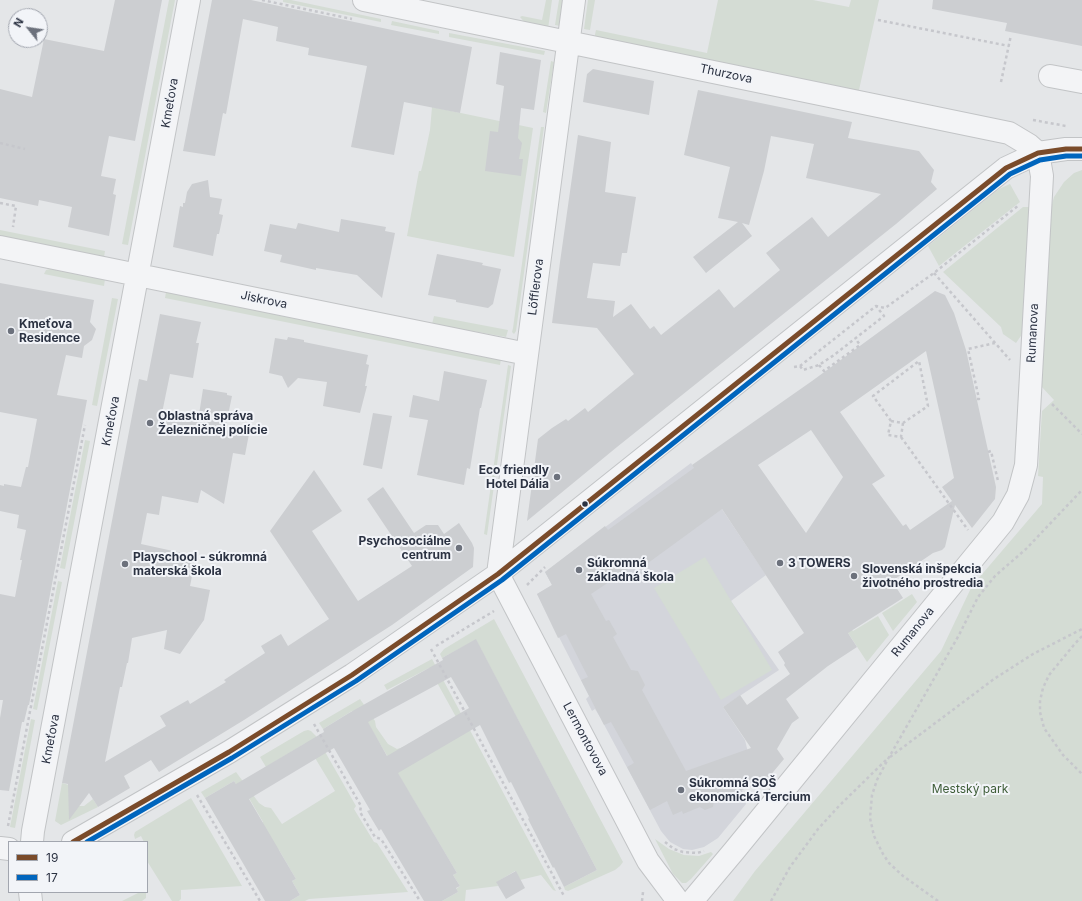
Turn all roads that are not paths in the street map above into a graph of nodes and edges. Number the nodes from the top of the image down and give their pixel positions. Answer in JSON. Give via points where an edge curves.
{"nodes":[{"id":1,"x":189,"y":0,"type":"edge"},
{"id":2,"x":364,"y":0,"type":"edge"},
{"id":3,"x":574,"y":0,"type":"edge"},
{"id":4,"x":568,"y":42,"type":"junction"},
{"id":5,"x":1050,"y":76,"type":"dead end"},
{"id":6,"x":1082,"y":82,"type":"edge"},
{"id":7,"x":1082,"y":149,"type":"edge"},
{"id":8,"x":1038,"y":154,"type":"junction"},
{"id":9,"x":6,"y":238,"type":"edge"},
{"id":10,"x":138,"y":274,"type":"junction"},
{"id":11,"x":528,"y":354,"type":"junction"},
{"id":12,"x":498,"y":574,"type":"junction"},
{"id":13,"x":33,"y":836,"type":"edge"},
{"id":14,"x":75,"y":841,"type":"edge"},
{"id":15,"x":678,"y":901,"type":"edge"},
{"id":16,"x":692,"y":901,"type":"edge"}],
"edges":[{"from":1,"to":10,"type":"street","name":"Kmeťova"},
{"from":2,"to":4,"type":"street","name":"Thurzova"},
{"from":3,"to":4,"type":"street","name":"Löfflerova"},
{"from":4,"to":8,"type":"street","name":"Thurzova","via":[[1009,133],[1029,145]]},
{"from":4,"to":11,"type":"street","name":"Löfflerova"},
{"from":5,"to":6,"type":"street"},
{"from":7,"to":8,"type":"street"},
{"from":8,"to":12,"type":"street","via":[[1006,168]]},
{"from":8,"to":16,"type":"street","name":"Rumanova","via":[[1042,176],[1026,465],[1018,495],[1003,522]]},
{"from":9,"to":10,"type":"street","name":"Jiskrova"},
{"from":10,"to":11,"type":"street","name":"Jiskrova"},
{"from":10,"to":13,"type":"street","name":"Kmeťova"},
{"from":11,"to":12,"type":"street","name":"Löfflerova"},
{"from":12,"to":14,"type":"street","via":[[352,675],[229,752]]},
{"from":12,"to":15,"type":"street","name":"Lermontovova","via":[[648,861]]}]}
